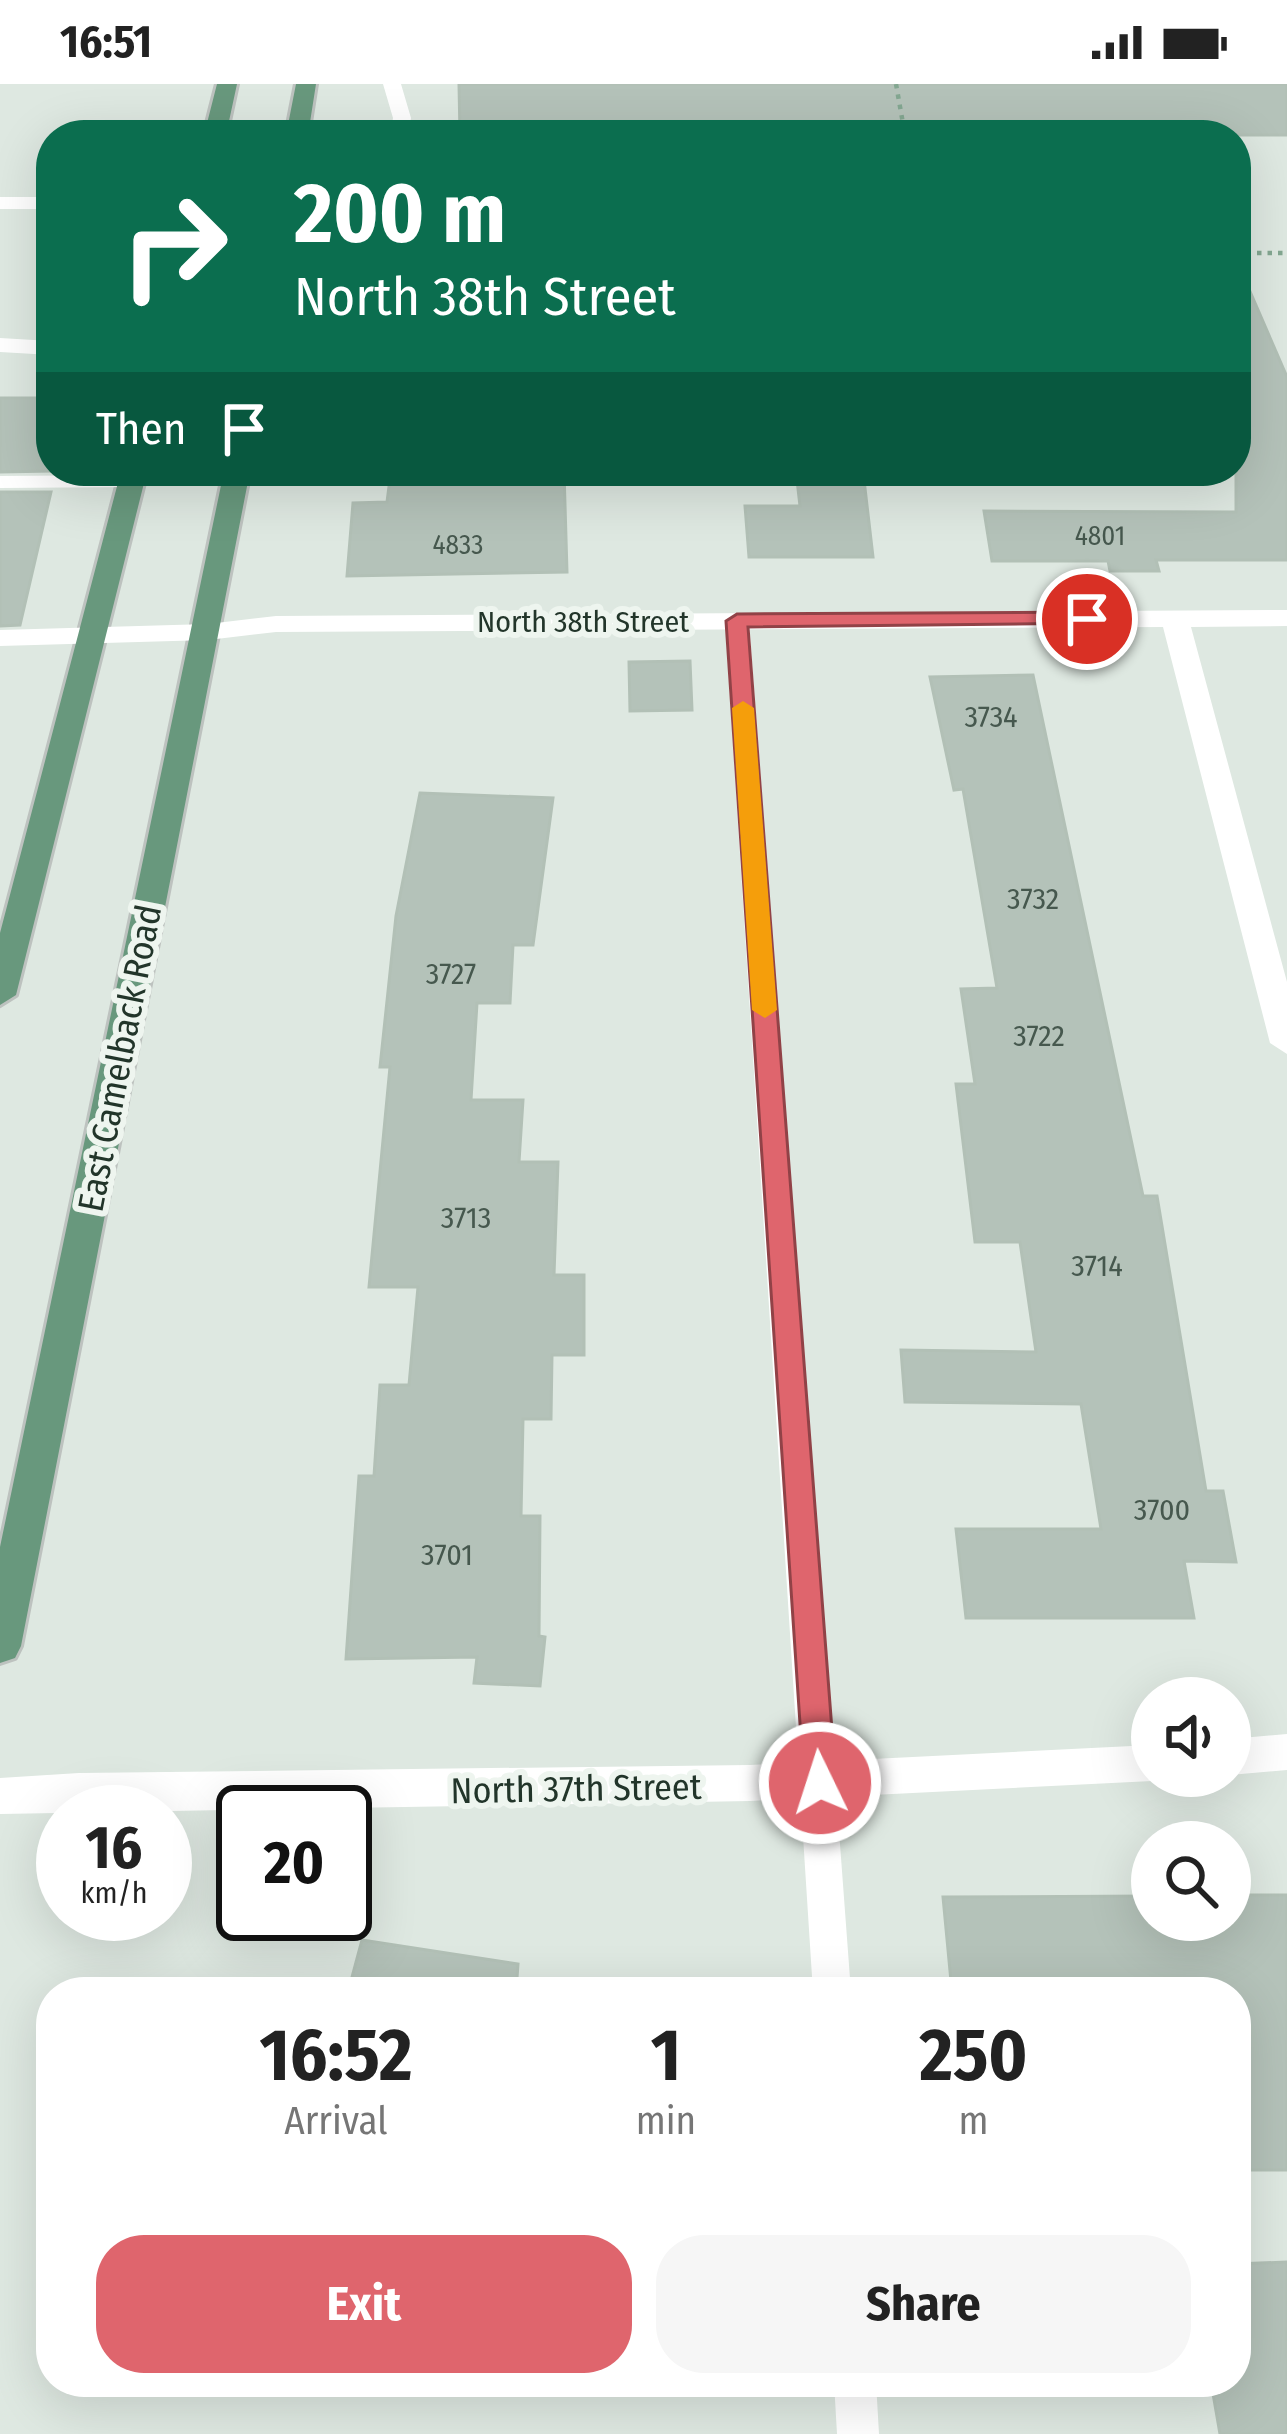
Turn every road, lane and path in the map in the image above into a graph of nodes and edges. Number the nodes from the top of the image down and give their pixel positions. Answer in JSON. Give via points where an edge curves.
{"nodes":[{"id":1,"x":226,"y":84,"type":"edge"},
{"id":2,"x":306,"y":84,"type":"edge"},
{"id":3,"x":392,"y":84,"type":"edge"},
{"id":4,"x":896,"y":84,"type":"edge"},
{"id":5,"x":218,"y":120,"type":"edge"},
{"id":6,"x":300,"y":120,"type":"edge"},
{"id":7,"x":402,"y":120,"type":"edge"},
{"id":8,"x":902,"y":120,"type":"edge"},
{"id":9,"x":0,"y":203,"type":"edge"},
{"id":10,"x":36,"y":203,"type":"edge"},
{"id":11,"x":1251,"y":253,"type":"edge"},
{"id":12,"x":1287,"y":253,"type":"edge"},
{"id":13,"x":0,"y":345,"type":"edge"},
{"id":14,"x":36,"y":347,"type":"edge"},
{"id":15,"x":36,"y":480,"type":"edge"},
{"id":16,"x":0,"y":482,"type":"edge"},
{"id":17,"x":131,"y":486,"type":"edge"},
{"id":18,"x":234,"y":486,"type":"edge"},
{"id":19,"x":1174,"y":618,"type":"junction"},
{"id":20,"x":1287,"y":618,"type":"edge"},
{"id":21,"x":737,"y":621,"type":"junction"},
{"id":22,"x":208,"y":632,"type":"junction"},
{"id":23,"x":96,"y":636,"type":"junction"},
{"id":24,"x":0,"y":638,"type":"edge"},
{"id":25,"x":0,"y":995,"type":"edge"},
{"id":26,"x":1287,"y":1043,"type":"edge"},
{"id":27,"x":0,"y":1646,"type":"edge"},
{"id":28,"x":1287,"y":1752,"type":"edge"},
{"id":29,"x":1251,"y":1755,"type":"edge"},
{"id":30,"x":1131,"y":1763,"type":"edge"},
{"id":31,"x":820,"y":1783,"type":"junction"},
{"id":32,"x":0,"y":1796,"type":"edge"},
{"id":33,"x":831,"y":1977,"type":"edge"},
{"id":34,"x":856,"y":2397,"type":"edge"},
{"id":35,"x":858,"y":2434,"type":"edge"}],
"edges":[{"from":1,"to":5,"type":"main road"},
{"from":2,"to":6,"type":"main road"},
{"from":3,"to":7,"type":"lane"},
{"from":4,"to":8,"type":"path"},
{"from":9,"to":10,"type":"lane"},
{"from":11,"to":12,"type":"path"},
{"from":13,"to":14,"type":"street"},
{"from":15,"to":16,"type":"lane"},
{"from":17,"to":23,"type":"main road"},
{"from":18,"to":22,"type":"main road","name":"East Camelback Road"},
{"from":19,"to":20,"type":"street","name":"North 38th Street"},
{"from":19,"to":21,"type":"street","name":"North 38th Street"},
{"from":19,"to":26,"type":"street"},
{"from":21,"to":22,"type":"street","name":"North 38th Street","via":[[276,624]]},
{"from":21,"to":31,"type":"lane"},
{"from":22,"to":23,"type":"street","name":"North 38th Street"},
{"from":22,"to":27,"type":"main road","name":"East Camelback Road"},
{"from":23,"to":24,"type":"street"},
{"from":23,"to":25,"type":"main road"},
{"from":28,"to":29,"type":"street"},
{"from":30,"to":31,"type":"street","name":"North 37th Street"},
{"from":31,"to":32,"type":"street","name":"North 37th Street"},
{"from":31,"to":33,"type":"lane"},
{"from":34,"to":35,"type":"lane"}]}
